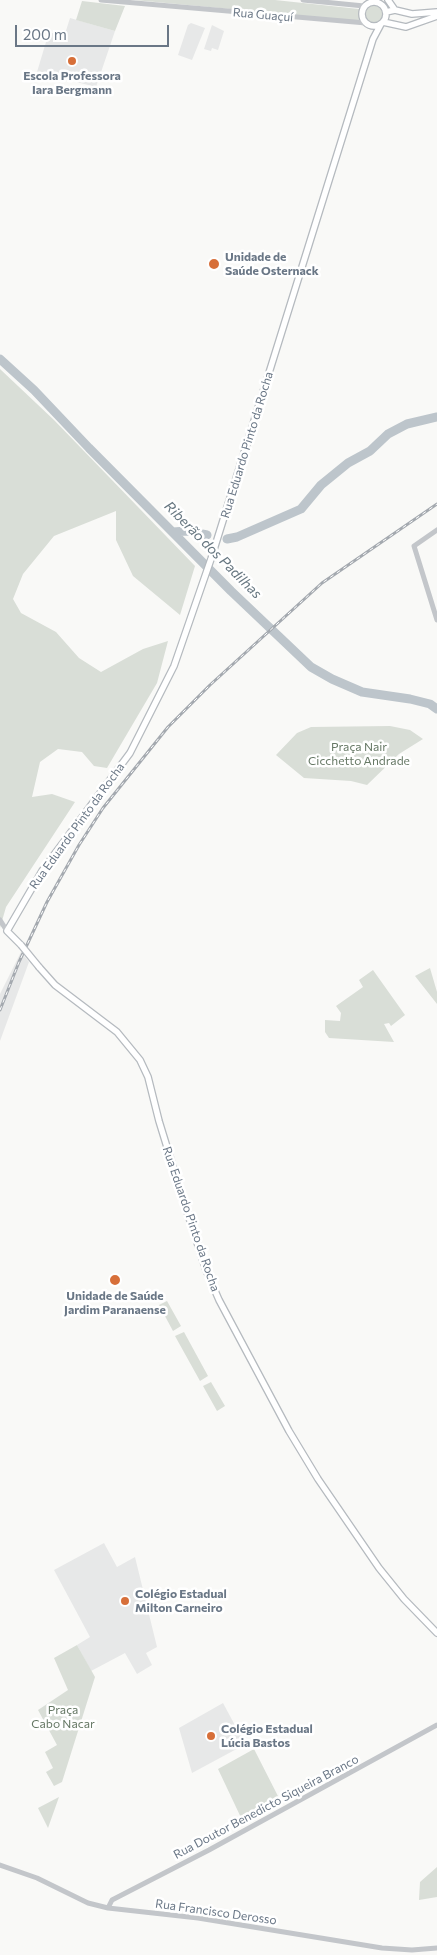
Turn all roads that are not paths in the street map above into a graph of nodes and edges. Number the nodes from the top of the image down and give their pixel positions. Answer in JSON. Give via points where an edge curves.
{"nodes":[{"id":1,"x":101,"y":0,"type":"edge"},
{"id":2,"x":303,"y":0,"type":"edge"},
{"id":3,"x":387,"y":0,"type":"edge"},
{"id":4,"x":376,"y":1,"type":"edge"},
{"id":5,"x":364,"y":6,"type":"junction"},
{"id":6,"x":386,"y":10,"type":"junction"},
{"id":7,"x":395,"y":10,"type":"junction"},
{"id":8,"x":417,"y":14,"type":"junction"},
{"id":9,"x":437,"y":14,"type":"edge"},
{"id":10,"x":382,"y":23,"type":"junction"},
{"id":11,"x":367,"y":24,"type":"junction"},
{"id":12,"x":406,"y":27,"type":"junction"},
{"id":13,"x":373,"y":39,"type":"junction"},
{"id":14,"x":437,"y":530,"type":"edge"},
{"id":15,"x":437,"y":620,"type":"edge"},
{"id":16,"x":0,"y":920,"type":"edge"},
{"id":17,"x":7,"y":931,"type":"junction"},
{"id":18,"x":437,"y":1633,"type":"edge"},
{"id":19,"x":437,"y":1725,"type":"edge"},
{"id":20,"x":0,"y":1865,"type":"edge"},
{"id":21,"x":108,"y":1908,"type":"junction"},
{"id":22,"x":437,"y":1948,"type":"edge"}],
"edges":[{"from":1,"to":11,"type":"street","name":"Rua Guaçuí"},
{"from":2,"to":5,"type":"street","name":"Rua Guaçuí"},
{"from":3,"to":6,"type":"main road"},
{"from":3,"to":7,"type":"main road"},
{"from":4,"to":5,"type":"main road"},
{"from":4,"to":6,"type":"main road"},
{"from":5,"to":11,"type":"main road","via":[[362,17]]},
{"from":6,"to":7,"type":"main road"},
{"from":6,"to":10,"type":"main road"},
{"from":7,"to":8,"type":"main road"},
{"from":8,"to":9,"type":"main road"},
{"from":8,"to":12,"type":"main road","via":[[415,22]]},
{"from":9,"to":12,"type":"main road"},
{"from":10,"to":11,"type":"main road"},
{"from":10,"to":12,"type":"main road"},
{"from":10,"to":13,"type":"main road","name":"Rua Eduardo Pinto da Rocha"},
{"from":11,"to":13,"type":"main road"},
{"from":13,"to":17,"type":"main road","name":"Rua Eduardo Pinto da Rocha","via":[[206,576],[170,675],[133,747],[42,871]]},
{"from":14,"to":15,"type":"street","via":[[414,546]]},
{"from":16,"to":17,"type":"street"},
{"from":17,"to":18,"type":"main road","name":"Rua Eduardo Pinto da Rocha","bridge":true,"via":[[55,985],[117,1032],[145,1067],[178,1185],[206,1270],[223,1307],[284,1423],[323,1487],[383,1574]]},
{"from":19,"to":21,"type":"street","name":"Rua Doutor Benedicto Siqueira Branco","via":[[112,1900]]},
{"from":20,"to":21,"type":"street","name":"Rua Francisco Derosso","via":[[37,1878],[88,1903]]},
{"from":21,"to":22,"type":"street","name":"Rua Francisco Derosso","via":[[198,1918],[382,1948]]}]}
